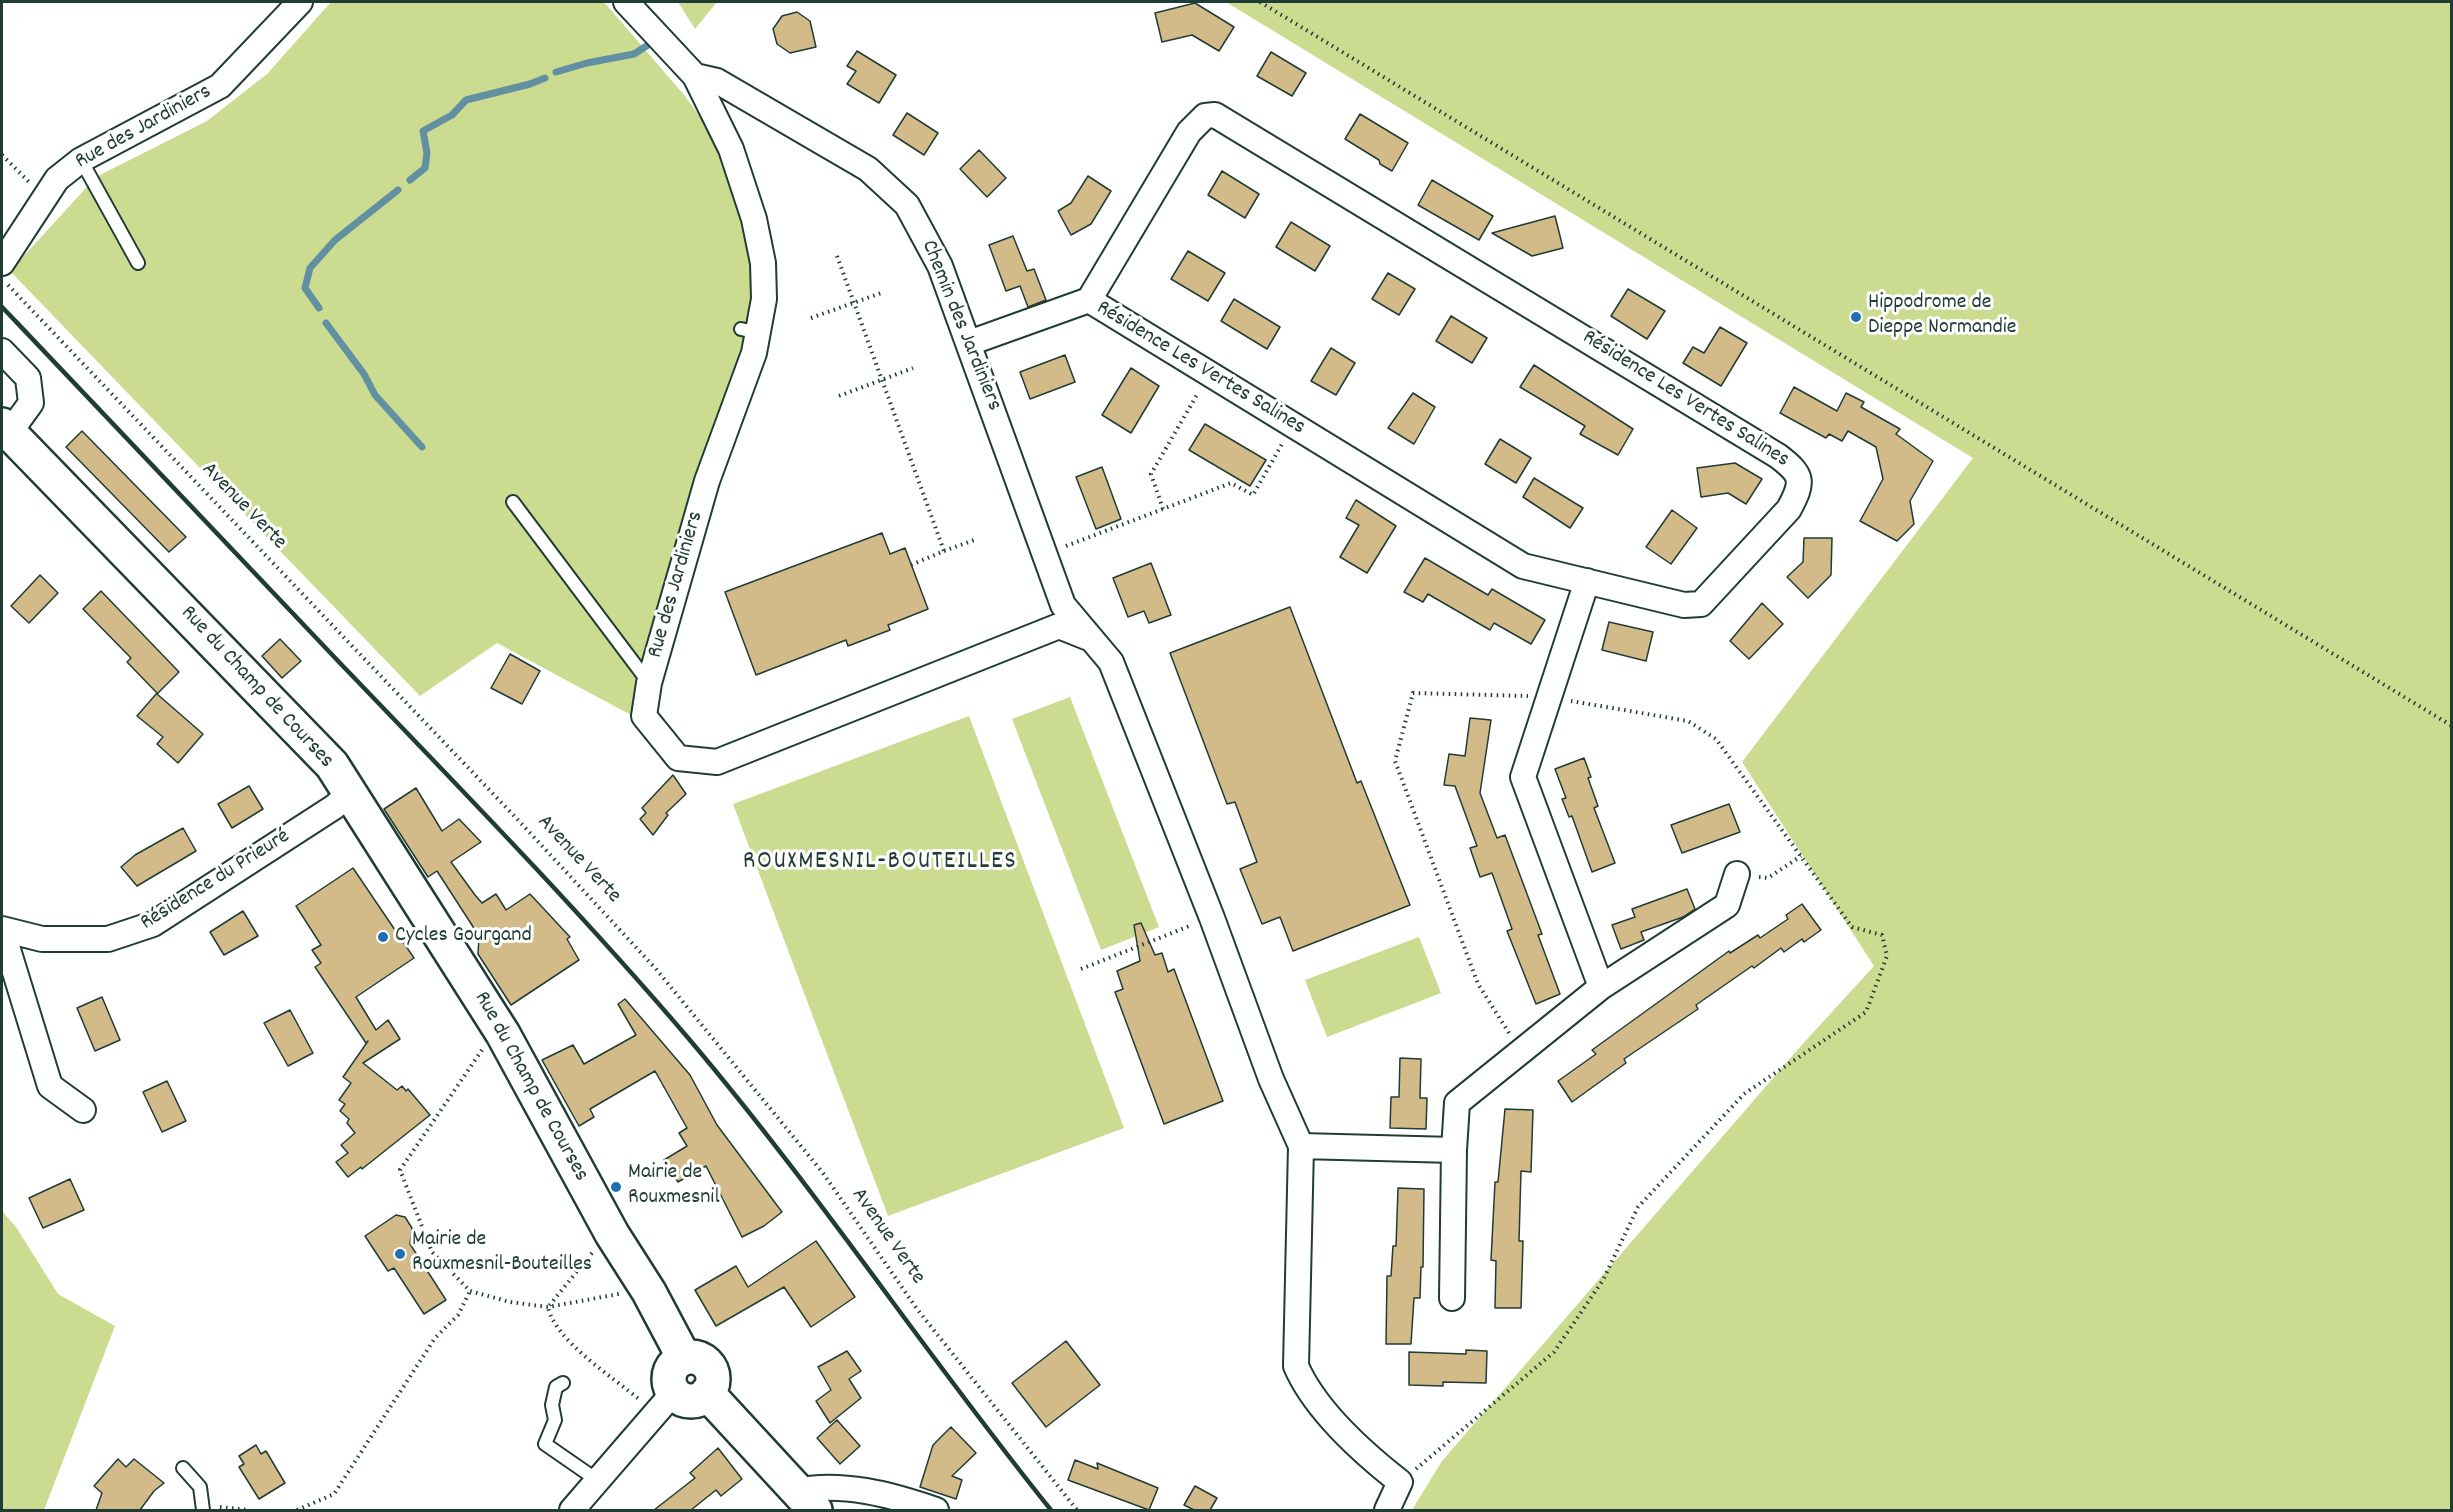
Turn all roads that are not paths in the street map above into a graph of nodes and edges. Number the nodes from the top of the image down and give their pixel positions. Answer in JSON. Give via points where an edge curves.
{"nodes":[{"id":1,"x":300,"y":2,"type":"edge"},
{"id":2,"x":626,"y":2,"type":"edge"},
{"id":3,"x":694,"y":76,"type":"junction"},
{"id":4,"x":81,"y":160,"type":"junction"},
{"id":5,"x":2,"y":263,"type":"edge"},
{"id":6,"x":138,"y":263,"type":"dead end"},
{"id":7,"x":1089,"y":300,"type":"junction"},
{"id":8,"x":969,"y":343,"type":"junction"},
{"id":9,"x":2,"y":351,"type":"edge"},
{"id":10,"x":6,"y":428,"type":"edge"},
{"id":11,"x":513,"y":502,"type":"dead end"},
{"id":12,"x":1587,"y":582,"type":"junction"},
{"id":13,"x":1097,"y":641,"type":"junction"},
{"id":14,"x":649,"y":683,"type":"junction"},
{"id":15,"x":349,"y":794,"type":"junction"},
{"id":16,"x":1737,"y":874,"type":"road end"},
{"id":17,"x":2,"y":929,"type":"edge"},
{"id":18,"x":1601,"y":987,"type":"junction"},
{"id":19,"x":83,"y":1110,"type":"dead end"},
{"id":20,"x":1301,"y":1146,"type":"junction"},
{"id":21,"x":1454,"y":1150,"type":"junction"},
{"id":22,"x":1452,"y":1298,"type":"dead end"},
{"id":23,"x":684,"y":1358,"type":"junction"},
{"id":24,"x":563,"y":1383,"type":"dead end"},
{"id":25,"x":707,"y":1393,"type":"junction"},
{"id":26,"x":664,"y":1402,"type":"junction"},
{"id":27,"x":183,"y":1468,"type":"dead end"},
{"id":28,"x":597,"y":1480,"type":"junction"},
{"id":29,"x":805,"y":1501,"type":"edge"},
{"id":30,"x":203,"y":1509,"type":"edge"},
{"id":31,"x":572,"y":1510,"type":"edge"},
{"id":32,"x":936,"y":1510,"type":"edge"},
{"id":33,"x":1387,"y":1510,"type":"edge"}],
"edges":[{"from":1,"to":4,"type":"street","name":"Rue des Jardiniers","via":[[220,86]]},
{"from":2,"to":3,"type":"street","name":"Rue des Jardiniers"},
{"from":3,"to":8,"type":"street","name":"Chemin des Jardiniers","via":[[717,81],[868,170],[907,205],[940,266]]},
{"from":3,"to":14,"type":"street","name":"Rue des Jardiniers","via":[[731,149],[754,219],[763,263],[764,299],[750,331]]},
{"from":4,"to":5,"type":"street","name":"Rue des Jardiniers","via":[[57,179]]},
{"from":4,"to":6,"type":"lane"},
{"from":7,"to":8,"type":"street","name":"Résidence Les Vertes Salines"},
{"from":7,"to":12,"type":"street","name":"Résidence Les Vertes Salines","via":[[1523,566]]},
{"from":7,"to":12,"type":"street","name":"Résidence Les Vertes Salines","via":[[1192,127],[1205,116],[1215,115],[1795,469],[1800,480],[1789,509],[1701,604],[1684,605]]},
{"from":8,"to":13,"type":"street","name":"Chemin des Jardiniers","via":[[1063,605]]},
{"from":9,"to":10,"type":"street","via":[[28,378],[31,403]]},
{"from":10,"to":15,"type":"main road","name":"Rue du Champ de Courses","via":[[332,765]]},
{"from":11,"to":14,"type":"lane"},
{"from":12,"to":18,"type":"street","via":[[1523,777]]},
{"from":13,"to":14,"type":"street","name":"Rue des Jardiniers","via":[[1059,626],[717,762],[678,758],[644,716]]},
{"from":13,"to":20,"type":"street","name":"Chemin des Jardiniers","via":[[1111,662],[1271,1079]]},
{"from":15,"to":17,"type":"street","name":"Résidence du Prieuré","via":[[153,924],[108,939],[42,939]]},
{"from":15,"to":23,"type":"main road","name":"Rue du Champ de Courses","via":[[503,1034]]},
{"from":16,"to":18,"type":"street","via":[[1727,904]]},
{"from":17,"to":19,"type":"street","name":"Résidence du Prieuré","via":[[50,1086]]},
{"from":18,"to":21,"type":"street","via":[[1457,1103]]},
{"from":20,"to":21,"type":"street"},
{"from":20,"to":33,"type":"street","via":[[1296,1366],[1313,1396],[1368,1457],[1400,1482]]},
{"from":21,"to":22,"type":"street"},
{"from":23,"to":25,"type":"main road","via":[[698,1358],[709,1367],[713,1380]]},
{"from":23,"to":26,"type":"main road","via":[[670,1373]]},
{"from":24,"to":28,"type":"lane","via":[[556,1387],[552,1405],[555,1420],[545,1444]]},
{"from":25,"to":26,"type":"main road","via":[[694,1401],[680,1398]]},
{"from":25,"to":29,"type":"main road"},
{"from":26,"to":28,"type":"street"},
{"from":27,"to":30,"type":"lane","via":[[200,1487]]},
{"from":28,"to":31,"type":"street"},
{"from":29,"to":32,"type":"street","via":[[819,1486],[906,1500]]}]}
